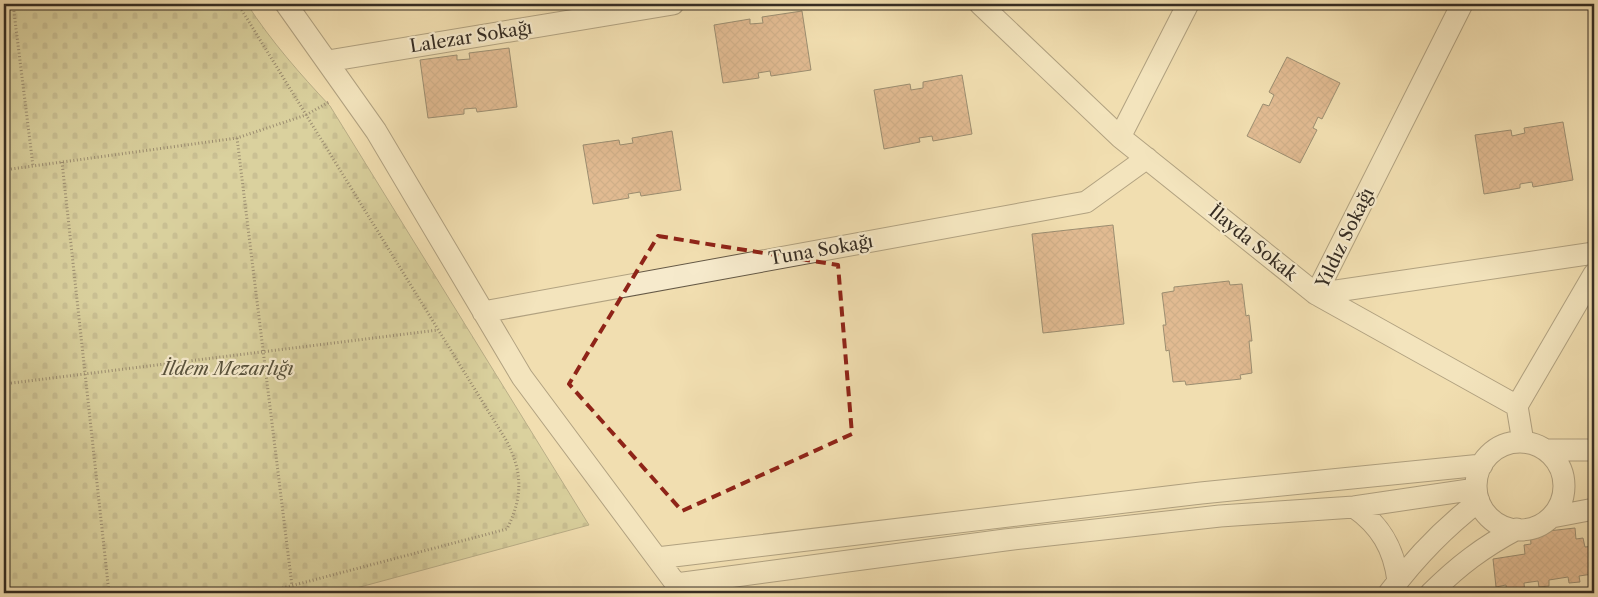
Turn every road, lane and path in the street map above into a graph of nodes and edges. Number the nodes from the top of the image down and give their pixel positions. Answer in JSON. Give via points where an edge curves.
{"nodes":[{"id":1,"x":14,"y":4,"type":"edge"},
{"id":2,"x":238,"y":4,"type":"edge"},
{"id":3,"x":286,"y":4,"type":"edge"},
{"id":4,"x":673,"y":4,"type":"edge"},
{"id":5,"x":980,"y":4,"type":"edge"},
{"id":6,"x":1188,"y":4,"type":"edge"},
{"id":7,"x":1462,"y":4,"type":"edge"},
{"id":8,"x":328,"y":61,"type":"junction"},
{"id":9,"x":306,"y":115,"type":"junction"},
{"id":10,"x":237,"y":138,"type":"junction"},
{"id":11,"x":1120,"y":138,"type":"junction"},
{"id":12,"x":1147,"y":158,"type":"junction"},
{"id":13,"x":62,"y":162,"type":"junction"},
{"id":14,"x":33,"y":166,"type":"junction"},
{"id":15,"x":4,"y":170,"type":"edge"},
{"id":16,"x":1594,"y":253,"type":"edge"},
{"id":17,"x":1594,"y":274,"type":"edge"},
{"id":18,"x":1316,"y":294,"type":"junction"},
{"id":19,"x":483,"y":312,"type":"junction"},
{"id":20,"x":438,"y":330,"type":"junction"},
{"id":21,"x":263,"y":352,"type":"junction"},
{"id":22,"x":85,"y":374,"type":"junction"},
{"id":23,"x":4,"y":384,"type":"edge"},
{"id":24,"x":1517,"y":406,"type":"junction"},
{"id":25,"x":1523,"y":442,"type":"junction"},
{"id":26,"x":1546,"y":450,"type":"junction"},
{"id":27,"x":1594,"y":450,"type":"edge"},
{"id":28,"x":1482,"y":464,"type":"junction"},
{"id":29,"x":1478,"y":495,"type":"junction"},
{"id":30,"x":1354,"y":507,"type":"junction"},
{"id":31,"x":1594,"y":509,"type":"edge"},
{"id":32,"x":1552,"y":517,"type":"junction"},
{"id":33,"x":1517,"y":529,"type":"junction"},
{"id":34,"x":657,"y":558,"type":"junction"},
{"id":35,"x":292,"y":586,"type":"junction"},
{"id":36,"x":1393,"y":587,"type":"edge"},
{"id":37,"x":109,"y":593,"type":"edge"},
{"id":38,"x":264,"y":593,"type":"edge"},
{"id":39,"x":1431,"y":593,"type":"edge"}],
"edges":[{"from":1,"to":14,"type":"path"},
{"from":2,"to":9,"type":"path"},
{"from":3,"to":8,"type":"street"},
{"from":4,"to":8,"type":"street","name":"Lalezar Sokağı"},
{"from":5,"to":11,"type":"street","name":"İlayda Sokak"},
{"from":6,"to":11,"type":"street"},
{"from":7,"to":18,"type":"street","name":"Yıldız Sokağı"},
{"from":8,"to":19,"type":"street","via":[[376,131]]},
{"from":9,"to":10,"type":"path"},
{"from":9,"to":20,"type":"path"},
{"from":10,"to":13,"type":"path"},
{"from":10,"to":21,"type":"path"},
{"from":11,"to":12,"type":"street","name":"İlayda Sokak"},
{"from":12,"to":18,"type":"street","name":"İlayda Sokak"},
{"from":12,"to":19,"type":"street","name":"Tuna Sokağı","via":[[1086,202]]},
{"from":13,"to":14,"type":"path"},
{"from":13,"to":22,"type":"path"},
{"from":14,"to":15,"type":"path"},
{"from":16,"to":18,"type":"street"},
{"from":17,"to":24,"type":"street"},
{"from":18,"to":24,"type":"street","name":"Yıldız Sokağı"},
{"from":19,"to":34,"type":"street","via":[[522,376]]},
{"from":20,"to":21,"type":"path"},
{"from":20,"to":35,"type":"path","via":[[514,454],[518,470],[518,502],[507,529]]},
{"from":21,"to":22,"type":"path"},
{"from":21,"to":35,"type":"path"},
{"from":22,"to":23,"type":"path"},
{"from":22,"to":37,"type":"path"},
{"from":24,"to":25,"type":"street"},
{"from":25,"to":26,"type":"street"},
{"from":25,"to":28,"type":"street","via":[[1499,447]]},
{"from":26,"to":27,"type":"street"},
{"from":26,"to":32,"type":"street","via":[[1555,459],[1564,482],[1559,506]]},
{"from":28,"to":29,"type":"street","via":[[1477,476]]},
{"from":28,"to":34,"type":"street","via":[[1201,492]]},
{"from":29,"to":30,"type":"street"},
{"from":29,"to":33,"type":"street","via":[[1485,512],[1494,521]]},
{"from":29,"to":36,"type":"street"},
{"from":30,"to":34,"type":"street","via":[[1220,516],[1073,532],[676,584]]},
{"from":30,"to":36,"type":"street","via":[[1383,534],[1394,557]]},
{"from":31,"to":32,"type":"street"},
{"from":32,"to":33,"type":"street","via":[[1542,524]]},
{"from":33,"to":39,"type":"street","via":[[1473,555]]},
{"from":35,"to":38,"type":"path"}]}
